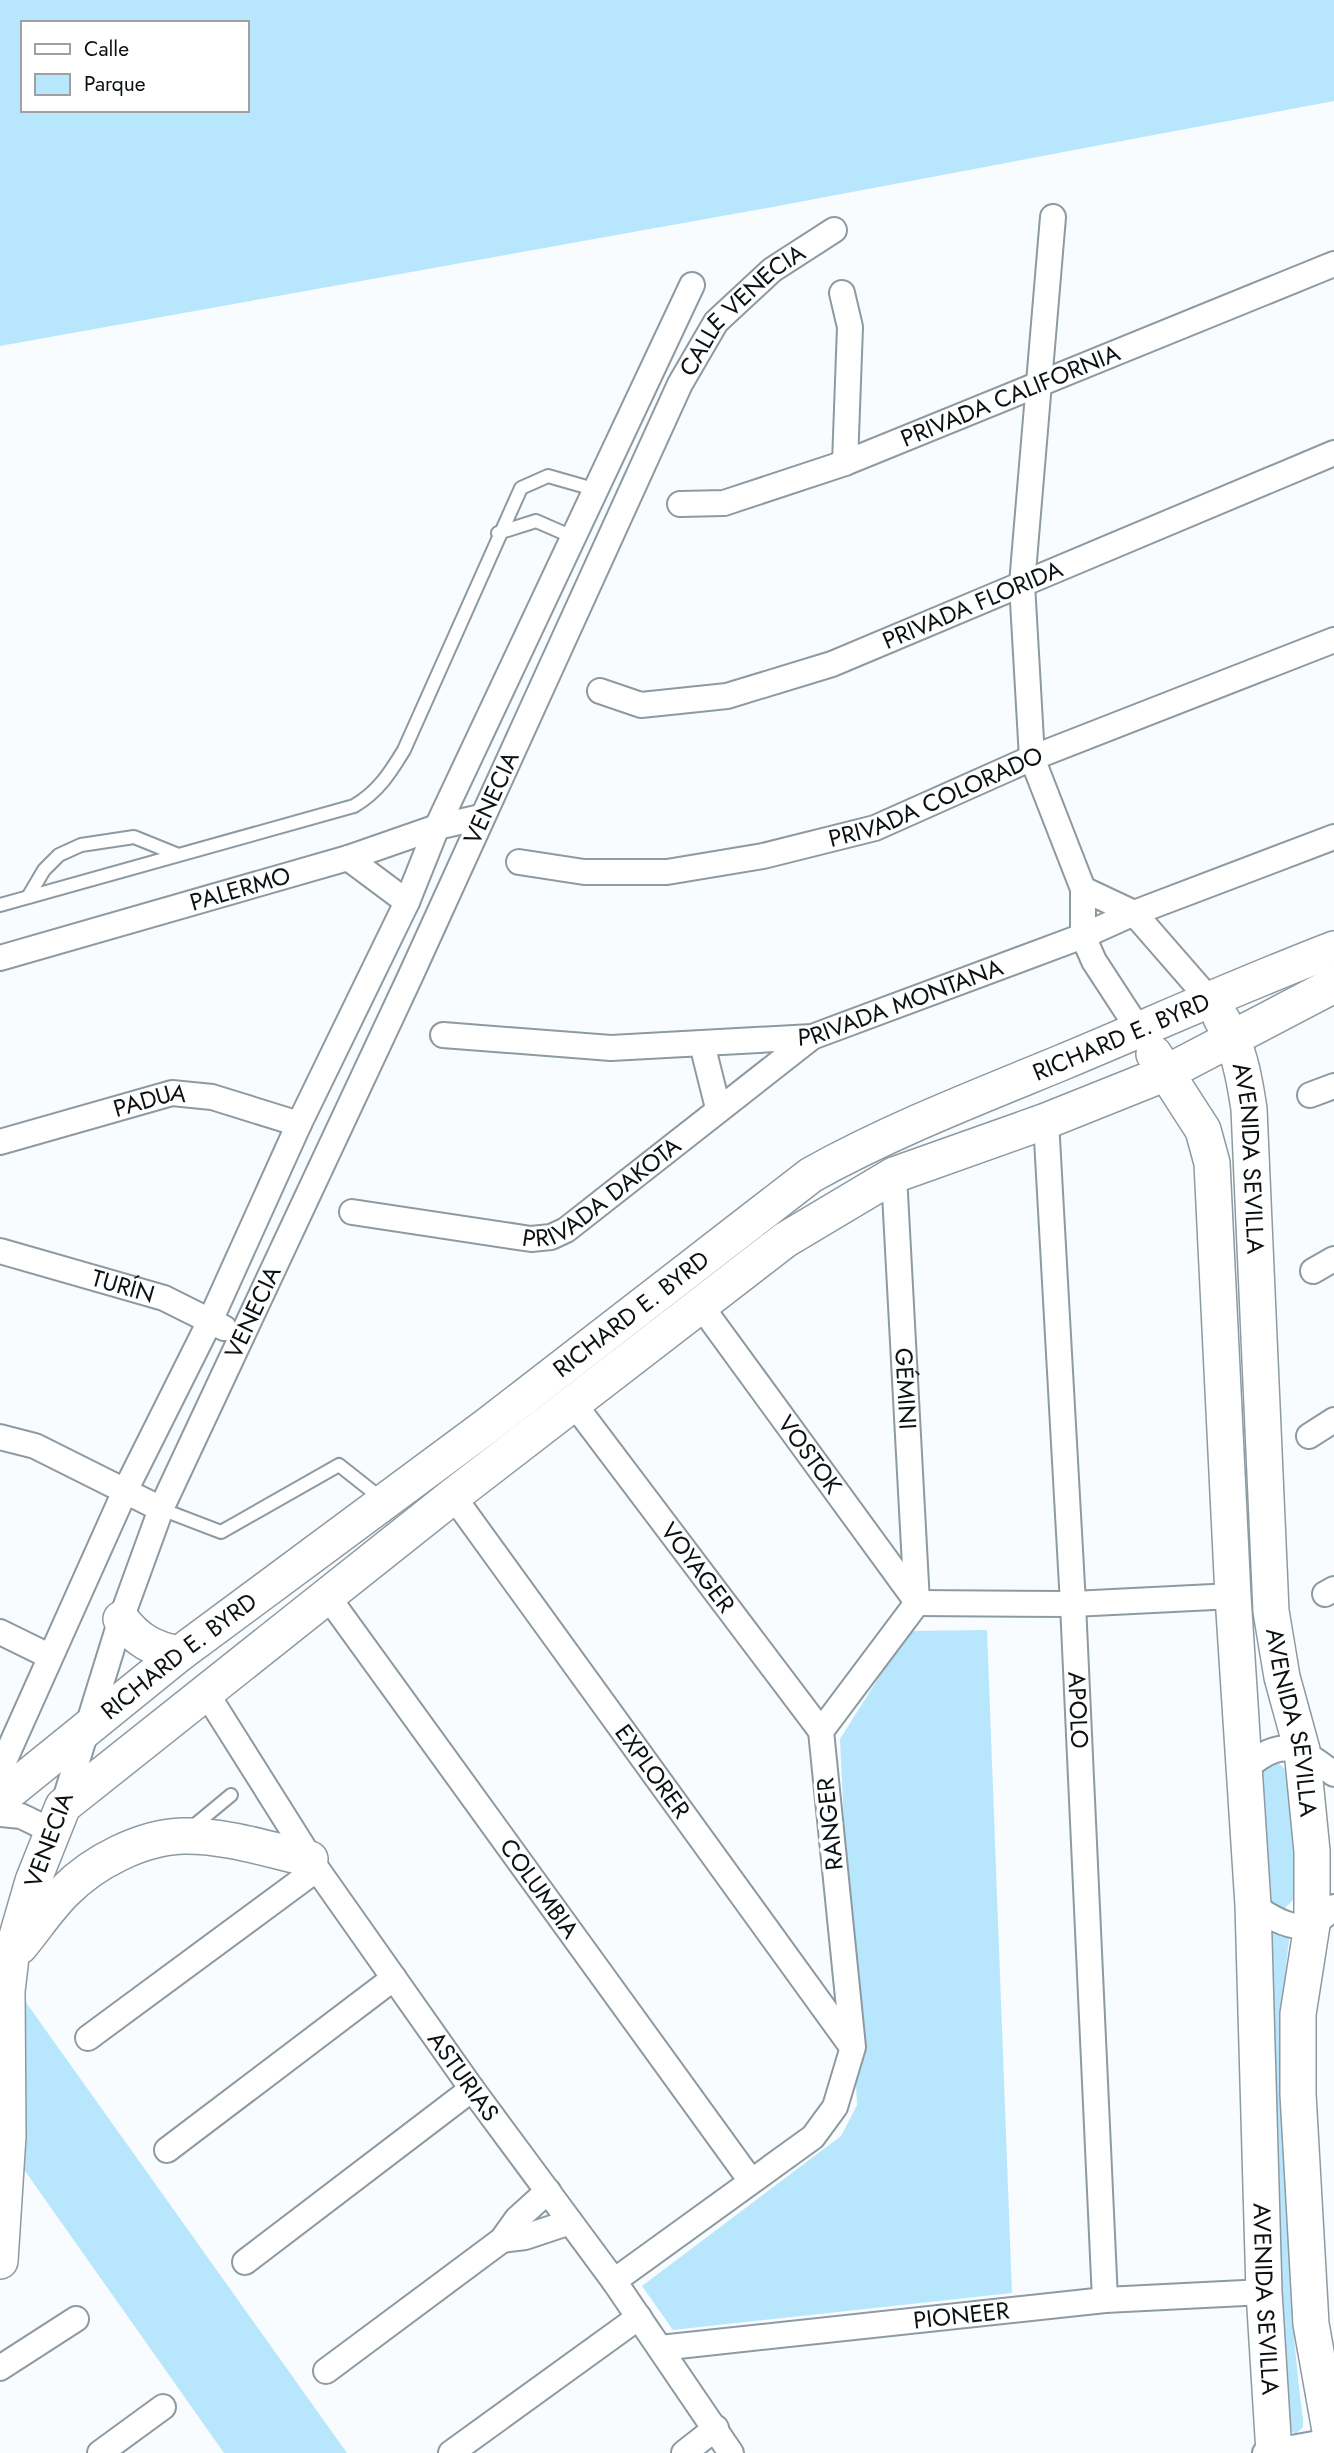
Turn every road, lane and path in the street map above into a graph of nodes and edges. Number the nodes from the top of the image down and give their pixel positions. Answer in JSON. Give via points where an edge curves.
{"nodes":[{"id":1,"x":1054,"y":217,"type":"dead end"},
{"id":2,"x":834,"y":230,"type":"dead end"},
{"id":3,"x":1334,"y":264,"type":"edge"},
{"id":4,"x":692,"y":285,"type":"dead end"},
{"id":5,"x":842,"y":293,"type":"dead end"},
{"id":6,"x":1038,"y":382,"type":"junction"},
{"id":7,"x":640,"y":395,"type":"junction"},
{"id":8,"x":669,"y":408,"type":"junction"},
{"id":9,"x":1334,"y":453,"type":"edge"},
{"id":10,"x":845,"y":463,"type":"junction"},
{"id":11,"x":597,"y":490,"type":"junction"},
{"id":12,"x":680,"y":504,"type":"dead end"},
{"id":13,"x":498,"y":533,"type":"junction"},
{"id":14,"x":575,"y":538,"type":"junction"},
{"id":15,"x":1022,"y":584,"type":"junction"},
{"id":16,"x":1334,"y":640,"type":"edge"},
{"id":17,"x":600,"y":691,"type":"dead end"},
{"id":18,"x":1032,"y":758,"type":"junction"},
{"id":19,"x":481,"y":817,"type":"junction"},
{"id":20,"x":437,"y":827,"type":"junction"},
{"id":21,"x":1334,"y":837,"type":"edge"},
{"id":22,"x":176,"y":854,"type":"junction"},
{"id":23,"x":348,"y":858,"type":"junction"},
{"id":24,"x":519,"y":862,"type":"dead end"},
{"id":25,"x":1083,"y":889,"type":"junction"},
{"id":26,"x":28,"y":897,"type":"junction"},
{"id":27,"x":407,"y":902,"type":"junction"},
{"id":28,"x":0,"y":905,"type":"edge"},
{"id":29,"x":1134,"y":913,"type":"junction"},
{"id":30,"x":1083,"y":936,"type":"junction"},
{"id":31,"x":1334,"y":949,"type":"edge"},
{"id":32,"x":0,"y":958,"type":"edge"},
{"id":33,"x":1334,"y":985,"type":"edge"},
{"id":34,"x":1208,"y":998,"type":"junction"},
{"id":35,"x":1139,"y":1030,"type":"junction"},
{"id":36,"x":443,"y":1035,"type":"dead end"},
{"id":37,"x":812,"y":1037,"type":"junction"},
{"id":38,"x":1233,"y":1037,"type":"junction"},
{"id":39,"x":702,"y":1044,"type":"junction"},
{"id":40,"x":1166,"y":1073,"type":"junction"},
{"id":41,"x":1334,"y":1086,"type":"edge"},
{"id":42,"x":1310,"y":1095,"type":"dead end"},
{"id":43,"x":718,"y":1108,"type":"junction"},
{"id":44,"x":1045,"y":1121,"type":"junction"},
{"id":45,"x":299,"y":1124,"type":"junction"},
{"id":46,"x":0,"y":1142,"type":"edge"},
{"id":47,"x":894,"y":1175,"type":"junction"},
{"id":48,"x":352,"y":1212,"type":"dead end"},
{"id":49,"x":0,"y":1251,"type":"edge"},
{"id":50,"x":701,"y":1306,"type":"junction"},
{"id":51,"x":210,"y":1321,"type":"junction"},
{"id":52,"x":241,"y":1336,"type":"junction"},
{"id":53,"x":574,"y":1404,"type":"junction"},
{"id":54,"x":1334,"y":1420,"type":"edge"},
{"id":55,"x":1309,"y":1436,"type":"dead end"},
{"id":56,"x":0,"y":1437,"type":"edge"},
{"id":57,"x":125,"y":1491,"type":"junction"},
{"id":58,"x":453,"y":1496,"type":"junction"},
{"id":59,"x":385,"y":1501,"type":"junction"},
{"id":60,"x":161,"y":1509,"type":"junction"},
{"id":61,"x":1233,"y":1596,"type":"junction"},
{"id":62,"x":328,"y":1597,"type":"junction"},
{"id":63,"x":917,"y":1603,"type":"junction"},
{"id":64,"x":1073,"y":1604,"type":"junction"},
{"id":65,"x":121,"y":1619,"type":"junction"},
{"id":66,"x":0,"y":1632,"type":"edge"},
{"id":67,"x":179,"y":1654,"type":"junction"},
{"id":68,"x":49,"y":1656,"type":"junction"},
{"id":69,"x":205,"y":1691,"type":"junction"},
{"id":70,"x":84,"y":1731,"type":"junction"},
{"id":71,"x":821,"y":1731,"type":"junction"},
{"id":72,"x":1302,"y":1750,"type":"junction"},
{"id":73,"x":0,"y":1770,"type":"edge"},
{"id":74,"x":1243,"y":1771,"type":"junction"},
{"id":75,"x":1334,"y":1774,"type":"edge"},
{"id":76,"x":231,"y":1795,"type":"dead end"},
{"id":77,"x":0,"y":1799,"type":"edge"},
{"id":78,"x":0,"y":1814,"type":"edge"},
{"id":79,"x":58,"y":1818,"type":"junction"},
{"id":80,"x":182,"y":1836,"type":"junction"},
{"id":81,"x":314,"y":1864,"type":"junction"},
{"id":82,"x":1253,"y":1905,"type":"junction"},
{"id":83,"x":1323,"y":1916,"type":"edge"},
{"id":84,"x":394,"y":1978,"type":"junction"},
{"id":85,"x":6,"y":1981,"type":"edge"},
{"id":86,"x":88,"y":2038,"type":"dead end"},
{"id":87,"x":852,"y":2048,"type":"junction"},
{"id":88,"x":472,"y":2089,"type":"junction"},
{"id":89,"x":167,"y":2150,"type":"dead end"},
{"id":90,"x":751,"y":2180,"type":"junction"},
{"id":91,"x":548,"y":2191,"type":"junction"},
{"id":92,"x":570,"y":2222,"type":"junction"},
{"id":93,"x":502,"y":2240,"type":"junction"},
{"id":94,"x":0,"y":2261,"type":"edge"},
{"id":95,"x":245,"y":2262,"type":"dead end"},
{"id":96,"x":614,"y":2281,"type":"junction"},
{"id":97,"x":1264,"y":2292,"type":"junction"},
{"id":98,"x":1105,"y":2300,"type":"junction"},
{"id":99,"x":639,"y":2317,"type":"junction"},
{"id":100,"x":76,"y":2319,"type":"dead end"},
{"id":101,"x":660,"y":2348,"type":"junction"},
{"id":102,"x":0,"y":2368,"type":"edge"},
{"id":103,"x":326,"y":2371,"type":"dead end"},
{"id":104,"x":163,"y":2407,"type":"dead end"},
{"id":105,"x":716,"y":2428,"type":"junction"},
{"id":106,"x":1332,"y":2447,"type":"edge"},
{"id":107,"x":100,"y":2453,"type":"edge"},
{"id":108,"x":451,"y":2453,"type":"edge"},
{"id":109,"x":684,"y":2453,"type":"edge"},
{"id":110,"x":731,"y":2453,"type":"edge"},
{"id":111,"x":1265,"y":2453,"type":"edge"},
{"id":112,"x":1274,"y":2453,"type":"edge"}],
"edges":[{"from":1,"to":6,"type":"street"},
{"from":2,"to":8,"type":"street","name":"CALLE VENECIA","via":[[772,270],[716,321]]},
{"from":3,"to":6,"type":"street","name":"PRIVADA CALIFORNIA"},
{"from":4,"to":7,"type":"street","name":"CALLE VENECIA"},
{"from":5,"to":10,"type":"street","via":[[850,327]]},
{"from":6,"to":10,"type":"street","name":"PRIVADA CALIFORNIA"},
{"from":6,"to":15,"type":"street"},
{"from":7,"to":8,"type":"street"},
{"from":7,"to":11,"type":"street","name":"VENECIA"},
{"from":8,"to":19,"type":"street","name":"VENECIA"},
{"from":9,"to":15,"type":"street","name":"PRIVADA FLORIDA"},
{"from":10,"to":12,"type":"street","name":"PRIVADA CALIFORNIA","via":[[724,503]]},
{"from":11,"to":13,"type":"lane","via":[[548,477],[535,480],[521,488]]},
{"from":11,"to":14,"type":"street","name":"VENECIA"},
{"from":13,"to":14,"type":"lane","via":[[536,521]]},
{"from":13,"to":22,"type":"lane","via":[[440,675],[382,785],[354,806]]},
{"from":14,"to":20,"type":"street","name":"VENECIA"},
{"from":15,"to":17,"type":"street","name":"PRIVADA FLORIDA","via":[[832,664],[727,696],[641,705]]},
{"from":15,"to":18,"type":"street"},
{"from":16,"to":18,"type":"street","name":"PRIVADA COLORADO"},
{"from":18,"to":24,"type":"street","name":"PRIVADA COLORADO","via":[[875,828],[763,856],[667,872],[584,872]]},
{"from":18,"to":25,"type":"street"},
{"from":19,"to":20,"type":"street","name":"PALERMO"},
{"from":19,"to":52,"type":"street","name":"VENECIA"},
{"from":20,"to":23,"type":"street","name":"PALERMO"},
{"from":20,"to":27,"type":"street","name":"VENECIA"},
{"from":21,"to":29,"type":"street","name":"PRIVADA MONTANA"},
{"from":22,"to":26,"type":"lane"},
{"from":22,"to":26,"type":"lane","via":[[134,837],[81,845],[59,855]]},
{"from":23,"to":27,"type":"street"},
{"from":23,"to":32,"type":"street","name":"PALERMO"},
{"from":25,"to":29,"type":"street"},
{"from":25,"to":30,"type":"street"},
{"from":26,"to":28,"type":"lane"},
{"from":27,"to":45,"type":"street","name":"VENECIA"},
{"from":29,"to":30,"type":"street","name":"PRIVADA MONTANA"},
{"from":29,"to":34,"type":"street"},
{"from":30,"to":35,"type":"street"},
{"from":30,"to":37,"type":"street","name":"PRIVADA MONTANA"},
{"from":31,"to":34,"type":"street","name":"RICHARD E. BYRD"},
{"from":33,"to":38,"type":"street","name":"RICHARD E. BYRD"},
{"from":34,"to":35,"type":"street","name":"RICHARD E. BYRD"},
{"from":34,"to":38,"type":"street","name":"AVENIDA SEVILLA"},
{"from":35,"to":40,"type":"street","name":"AVENIDA SEVILLA"},
{"from":35,"to":59,"type":"street","name":"RICHARD E. BYRD","via":[[868,1143],[811,1175]]},
{"from":36,"to":39,"type":"street","name":"PRIVADA MONTANA","via":[[611,1048]]},
{"from":37,"to":39,"type":"street","name":"PRIVADA MONTANA"},
{"from":37,"to":43,"type":"street","name":"PRIVADA DAKOTA"},
{"from":38,"to":40,"type":"street","name":"RICHARD E. BYRD"},
{"from":38,"to":72,"type":"street","name":"AVENIDA SEVILLA","via":[[1249,1109],[1271,1611],[1282,1677]]},
{"from":39,"to":43,"type":"street"},
{"from":40,"to":44,"type":"street","name":"RICHARD E. BYRD"},
{"from":40,"to":61,"type":"street","name":"AVENIDA SEVILLA","via":[[1203,1130],[1212,1163]]},
{"from":41,"to":42,"type":"street"},
{"from":43,"to":48,"type":"street","name":"PRIVADA DAKOTA","via":[[566,1230],[551,1237]]},
{"from":44,"to":47,"type":"street","name":"RICHARD E. BYRD"},
{"from":44,"to":64,"type":"street","name":"APOLO"},
{"from":45,"to":46,"type":"street","name":"PADUA","via":[[212,1097],[173,1093]]},
{"from":45,"to":51,"type":"street","name":"VENECIA"},
{"from":47,"to":50,"type":"street","name":"RICHARD E. BYRD","via":[[785,1240]]},
{"from":47,"to":63,"type":"street","name":"GÉMINI"},
{"from":49,"to":51,"type":"street","name":"TURÍN","via":[[164,1298]]},
{"from":50,"to":53,"type":"street","name":"RICHARD E. BYRD"},
{"from":50,"to":63,"type":"street","name":"VOSTOK"},
{"from":51,"to":52,"type":"street","name":"TURÍN"},
{"from":51,"to":57,"type":"street","name":"VENECIA"},
{"from":52,"to":60,"type":"street","name":"VENECIA"},
{"from":53,"to":58,"type":"street","name":"RICHARD E. BYRD"},
{"from":53,"to":71,"type":"street","name":"VOYAGER"},
{"from":54,"to":55,"type":"street"},
{"from":56,"to":57,"type":"street","via":[[35,1446]]},
{"from":57,"to":60,"type":"street"},
{"from":57,"to":68,"type":"street","name":"VENECIA"},
{"from":58,"to":62,"type":"street","name":"RICHARD E. BYRD"},
{"from":58,"to":87,"type":"street","name":"EXPLORER"},
{"from":59,"to":60,"type":"lane","via":[[339,1465],[220,1532]]},
{"from":59,"to":67,"type":"street","name":"RICHARD E. BYRD"},
{"from":60,"to":65,"type":"street","name":"VENECIA"},
{"from":61,"to":64,"type":"street"},
{"from":61,"to":74,"type":"street","name":"AVENIDA SEVILLA"},
{"from":62,"to":69,"type":"street","name":"RICHARD E. BYRD"},
{"from":62,"to":90,"type":"street","name":"COLUMBIA"},
{"from":63,"to":64,"type":"street"},
{"from":63,"to":71,"type":"street"},
{"from":64,"to":98,"type":"street","name":"APOLO"},
{"from":65,"to":67,"type":"street","via":[[144,1642]]},
{"from":65,"to":70,"type":"street","name":"VENECIA"},
{"from":66,"to":68,"type":"street"},
{"from":67,"to":70,"type":"street","name":"RICHARD E. BYRD"},
{"from":68,"to":73,"type":"street","name":"VENECIA"},
{"from":69,"to":79,"type":"street","name":"RICHARD E. BYRD"},
{"from":69,"to":81,"type":"street","name":"ASTURIAS"},
{"from":70,"to":77,"type":"street","name":"RICHARD E. BYRD"},
{"from":70,"to":79,"type":"street","name":"VENECIA"},
{"from":71,"to":87,"type":"street","name":"RANGER"},
{"from":72,"to":74,"type":"street","via":[[1269,1751]]},
{"from":72,"to":75,"type":"street"},
{"from":72,"to":83,"type":"street","name":"AVENIDA SEVILLA"},
{"from":74,"to":82,"type":"street","name":"AVENIDA SEVILLA"},
{"from":76,"to":80,"type":"lane"},
{"from":78,"to":79,"type":"street"},
{"from":79,"to":85,"type":"street","name":"VENECIA","via":[[25,1904]]},
{"from":80,"to":81,"type":"street","via":[[224,1840]]},
{"from":80,"to":85,"type":"street","via":[[132,1848],[96,1866],[65,1891]]},
{"from":81,"to":84,"type":"street","name":"ASTURIAS"},
{"from":81,"to":86,"type":"street"},
{"from":82,"to":83,"type":"street","via":[[1286,1923]]},
{"from":82,"to":97,"type":"street","name":"AVENIDA SEVILLA"},
{"from":83,"to":106,"type":"street","name":"AVENIDA SEVILLA","via":[[1298,2014],[1298,2094],[1311,2324]]},
{"from":84,"to":88,"type":"street","name":"ASTURIAS"},
{"from":84,"to":89,"type":"street"},
{"from":85,"to":94,"type":"street","name":"VENECIA","via":[[8,2136]]},
{"from":87,"to":90,"type":"street","name":"RANGER","via":[[835,2107],[824,2126]]},
{"from":88,"to":91,"type":"street","name":"ASTURIAS"},
{"from":88,"to":95,"type":"street"},
{"from":90,"to":96,"type":"street","name":"RANGER"},
{"from":91,"to":92,"type":"street","name":"ASTURIAS"},
{"from":91,"to":93,"type":"street"},
{"from":92,"to":93,"type":"street"},
{"from":92,"to":96,"type":"street","name":"ASTURIAS"},
{"from":93,"to":103,"type":"street"},
{"from":96,"to":99,"type":"street","name":"ASTURIAS"},
{"from":97,"to":98,"type":"street","name":"PIONEER"},
{"from":97,"to":112,"type":"street","name":"AVENIDA SEVILLA"},
{"from":98,"to":101,"type":"street","name":"PIONEER"},
{"from":99,"to":101,"type":"street","name":"ASTURIAS"},
{"from":99,"to":108,"type":"street"},
{"from":100,"to":102,"type":"street"},
{"from":101,"to":105,"type":"street","name":"ASTURIAS"},
{"from":104,"to":107,"type":"street"},
{"from":105,"to":109,"type":"street"},
{"from":105,"to":110,"type":"street","name":"ASTURIAS"},
{"from":106,"to":112,"type":"street"},
{"from":111,"to":112,"type":"street"}]}
